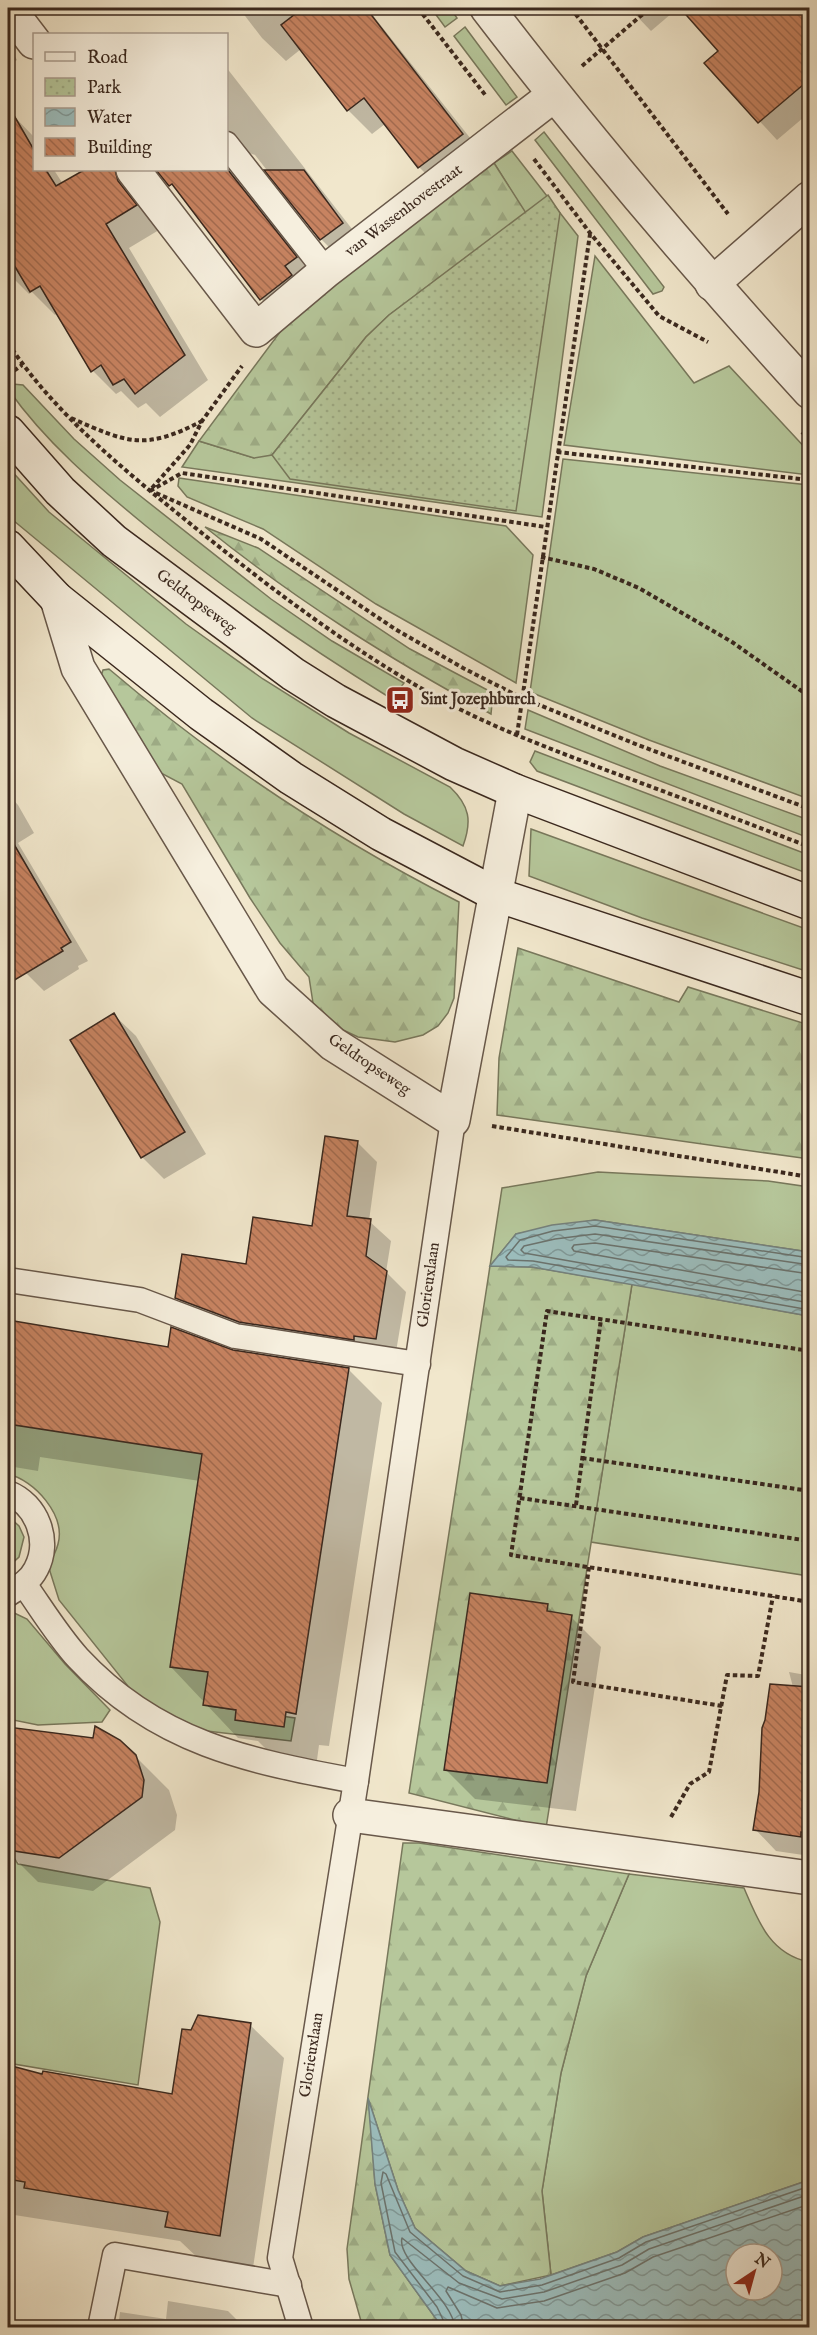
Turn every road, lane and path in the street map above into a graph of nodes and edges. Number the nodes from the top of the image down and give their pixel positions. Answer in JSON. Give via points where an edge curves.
{"nodes":[{"id":1,"x":8,"y":8,"type":"edge"},
{"id":2,"x":418,"y":8,"type":"edge"},
{"id":3,"x":487,"y":8,"type":"edge"},
{"id":4,"x":571,"y":8,"type":"edge"},
{"id":5,"x":650,"y":8,"type":"edge"},
{"id":6,"x":33,"y":41,"type":"edge"},
{"id":7,"x":603,"y":49,"type":"junction"},
{"id":8,"x":553,"y":94,"type":"junction"},
{"id":9,"x":512,"y":129,"type":"junction"},
{"id":10,"x":228,"y":147,"type":"edge"},
{"id":11,"x":134,"y":171,"type":"edge"},
{"id":12,"x":810,"y":198,"type":"edge"},
{"id":13,"x":590,"y":233,"type":"junction"},
{"id":14,"x":753,"y":247,"type":"junction"},
{"id":15,"x":326,"y":271,"type":"junction"},
{"id":16,"x":712,"y":284,"type":"junction"},
{"id":17,"x":256,"y":330,"type":"junction"},
{"id":18,"x":8,"y":343,"type":"edge"},
{"id":19,"x":715,"y":345,"type":"dead end"},
{"id":20,"x":22,"y":365,"type":"junction"},
{"id":21,"x":8,"y":375,"type":"edge"},
{"id":22,"x":810,"y":392,"type":"edge"},
{"id":23,"x":68,"y":416,"type":"junction"},
{"id":24,"x":201,"y":422,"type":"junction"},
{"id":25,"x":794,"y":423,"type":"dead end"},
{"id":26,"x":8,"y":432,"type":"edge"},
{"id":27,"x":810,"y":440,"type":"edge"},
{"id":28,"x":557,"y":452,"type":"junction"},
{"id":29,"x":810,"y":480,"type":"edge"},
{"id":30,"x":150,"y":491,"type":"junction"},
{"id":31,"x":546,"y":527,"type":"junction"},
{"id":32,"x":8,"y":547,"type":"edge"},
{"id":33,"x":541,"y":557,"type":"junction"},
{"id":34,"x":57,"y":599,"type":"junction"},
{"id":35,"x":522,"y":698,"type":"junction"},
{"id":36,"x":810,"y":698,"type":"edge"},
{"id":37,"x":517,"y":735,"type":"junction"},
{"id":38,"x":515,"y":791,"type":"junction"},
{"id":39,"x":810,"y":809,"type":"edge"},
{"id":40,"x":810,"y":847,"type":"edge"},
{"id":41,"x":497,"y":896,"type":"junction"},
{"id":42,"x":810,"y":903,"type":"edge"},
{"id":43,"x":810,"y":999,"type":"edge"},
{"id":44,"x":453,"y":1120,"type":"junction"},
{"id":45,"x":810,"y":1177,"type":"edge"},
{"id":46,"x":8,"y":1280,"type":"edge"},
{"id":47,"x":601,"y":1319,"type":"junction"},
{"id":48,"x":810,"y":1351,"type":"edge"},
{"id":49,"x":418,"y":1364,"type":"junction"},
{"id":50,"x":582,"y":1458,"type":"junction"},
{"id":51,"x":810,"y":1491,"type":"edge"},
{"id":52,"x":8,"y":1493,"type":"edge"},
{"id":53,"x":519,"y":1498,"type":"junction"},
{"id":54,"x":576,"y":1506,"type":"junction"},
{"id":55,"x":810,"y":1519,"type":"edge"},
{"id":56,"x":808,"y":1541,"type":"edge"},
{"id":57,"x":589,"y":1567,"type":"junction"},
{"id":58,"x":16,"y":1589,"type":"edge"},
{"id":59,"x":773,"y":1596,"type":"junction"},
{"id":60,"x":810,"y":1602,"type":"edge"},
{"id":61,"x":722,"y":1706,"type":"junction"},
{"id":62,"x":356,"y":1781,"type":"junction"},
{"id":63,"x":350,"y":1815,"type":"junction"},
{"id":64,"x":647,"y":1856,"type":"junction"},
{"id":65,"x":810,"y":1878,"type":"edge"},
{"id":66,"x":289,"y":2285,"type":"junction"},
{"id":67,"x":100,"y":2328,"type":"edge"},
{"id":68,"x":301,"y":2328,"type":"edge"}],
"edges":[{"from":1,"to":6,"type":"street"},
{"from":2,"to":9,"type":"path"},
{"from":3,"to":8,"type":"street"},
{"from":4,"to":7,"type":"path"},
{"from":5,"to":7,"type":"path"},
{"from":7,"to":8,"type":"path"},
{"from":7,"to":14,"type":"path"},
{"from":8,"to":9,"type":"street","name":"van Wassenhovestraat"},
{"from":8,"to":16,"type":"street"},
{"from":9,"to":13,"type":"path"},
{"from":9,"to":15,"type":"street","name":"van Wassenhovestraat"},
{"from":10,"to":15,"type":"lane"},
{"from":11,"to":17,"type":"street"},
{"from":12,"to":14,"type":"street"},
{"from":13,"to":19,"type":"path","via":[[659,316]]},
{"from":13,"to":28,"type":"path"},
{"from":14,"to":16,"type":"street"},
{"from":15,"to":17,"type":"street","name":"van Wassenhovestraat"},
{"from":16,"to":22,"type":"street"},
{"from":17,"to":24,"type":"path","via":[[250,355]]},
{"from":18,"to":20,"type":"path"},
{"from":20,"to":21,"type":"path"},
{"from":20,"to":23,"type":"path","via":[[49,400]]},
{"from":23,"to":24,"type":"path","via":[[116,438],[145,442],[174,435]]},
{"from":23,"to":30,"type":"path"},
{"from":24,"to":30,"type":"path","via":[[190,445]]},
{"from":25,"to":27,"type":"path"},
{"from":26,"to":38,"type":"street","name":"Geldropseweg","via":[[60,491],[114,541],[293,674],[379,726]]},
{"from":28,"to":29,"type":"path"},
{"from":28,"to":31,"type":"path"},
{"from":30,"to":31,"type":"path","via":[[182,473]]},
{"from":30,"to":35,"type":"path","via":[[261,539],[395,629]]},
{"from":30,"to":37,"type":"path","via":[[241,566],[313,618],[442,700]]},
{"from":31,"to":33,"type":"path"},
{"from":32,"to":34,"type":"street","name":"Geldropseweg"},
{"from":33,"to":35,"type":"path"},
{"from":33,"to":36,"type":"path","via":[[594,569],[639,588],[732,642]]},
{"from":34,"to":41,"type":"street","name":"Geldropseweg","via":[[201,714],[291,778],[381,834]]},
{"from":34,"to":44,"type":"street","name":"Geldropseweg","via":[[78,668],[273,990],[333,1044]]},
{"from":35,"to":37,"type":"path"},
{"from":35,"to":39,"type":"path"},
{"from":37,"to":40,"type":"path"},
{"from":38,"to":41,"type":"street","name":"Glorieuxlaan"},
{"from":38,"to":42,"type":"street","name":"Geldropseweg"},
{"from":41,"to":43,"type":"street","name":"Geldropseweg"},
{"from":41,"to":44,"type":"street","name":"Glorieuxlaan"},
{"from":44,"to":45,"type":"path"},
{"from":44,"to":49,"type":"lane","name":"Glorieuxlaan"},
{"from":46,"to":49,"type":"lane","via":[[140,1300],[235,1336]]},
{"from":47,"to":48,"type":"path"},
{"from":47,"to":50,"type":"path"},
{"from":47,"to":53,"type":"path","via":[[547,1311]]},
{"from":49,"to":62,"type":"lane","name":"Glorieuxlaan"},
{"from":50,"to":51,"type":"path"},
{"from":50,"to":54,"type":"path"},
{"from":52,"to":58,"type":"lane","via":[[28,1506],[42,1536],[36,1570]]},
{"from":53,"to":54,"type":"path"},
{"from":53,"to":57,"type":"path","via":[[511,1555]]},
{"from":54,"to":56,"type":"path"},
{"from":55,"to":56,"type":"path"},
{"from":57,"to":59,"type":"path"},
{"from":57,"to":61,"type":"path","via":[[573,1682]]},
{"from":58,"to":62,"type":"lane","via":[[112,1691],[151,1720],[259,1763]]},
{"from":59,"to":60,"type":"path"},
{"from":59,"to":61,"type":"path","via":[[758,1676],[728,1675]]},
{"from":61,"to":64,"type":"path","via":[[709,1772],[690,1784]]},
{"from":62,"to":63,"type":"lane","name":"Glorieuxlaan"},
{"from":63,"to":64,"type":"street"},
{"from":63,"to":66,"type":"lane","name":"Glorieuxlaan","via":[[280,2258]]},
{"from":64,"to":65,"type":"street"},
{"from":66,"to":67,"type":"lane","via":[[115,2255]]},
{"from":66,"to":68,"type":"lane","name":"Glorieuxlaan"}]}
